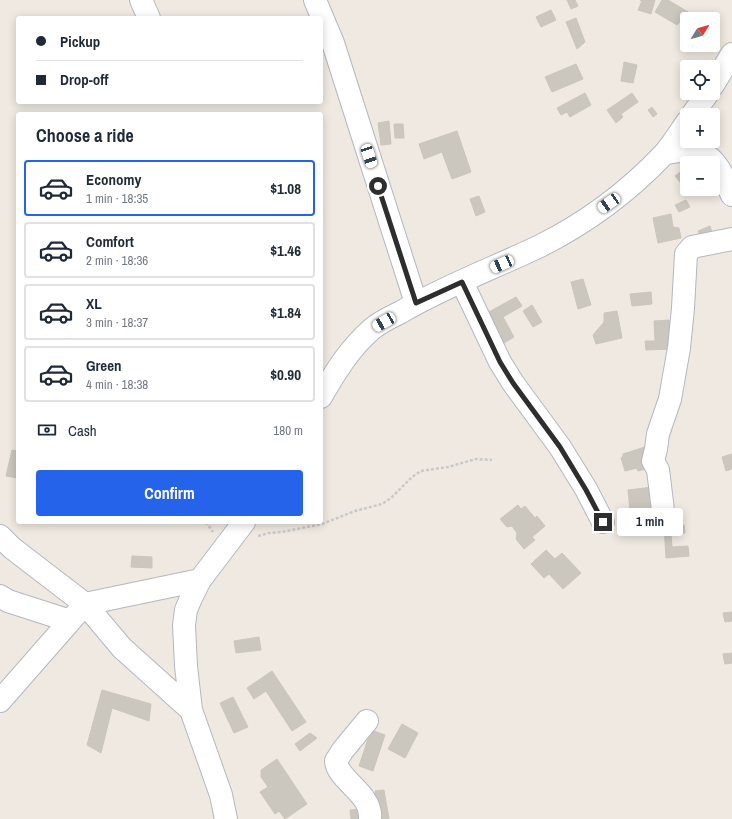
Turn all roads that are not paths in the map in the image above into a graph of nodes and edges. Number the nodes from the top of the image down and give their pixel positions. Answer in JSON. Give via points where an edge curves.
{"nodes":[{"id":1,"x":141,"y":0,"type":"edge"},
{"id":2,"x":315,"y":0,"type":"edge"},
{"id":3,"x":148,"y":16,"type":"edge"},
{"id":4,"x":320,"y":16,"type":"edge"},
{"id":5,"x":323,"y":26,"type":"edge"},
{"id":6,"x":326,"y":36,"type":"edge"},
{"id":7,"x":732,"y":54,"type":"edge"},
{"id":8,"x":720,"y":74,"type":"edge"},
{"id":9,"x":680,"y":132,"type":"edge"},
{"id":10,"x":665,"y":153,"type":"junction"},
{"id":11,"x":732,"y":195,"type":"edge"},
{"id":12,"x":732,"y":239,"type":"edge"},
{"id":13,"x":462,"y":282,"type":"junction"},
{"id":14,"x":416,"y":303,"type":"junction"},
{"id":15,"x":323,"y":394,"type":"edge"},
{"id":16,"x":664,"y":518,"type":"dead end"},
{"id":17,"x":603,"y":522,"type":"dead end"},
{"id":18,"x":249,"y":530,"type":"edge"},
{"id":19,"x":0,"y":536,"type":"edge"},
{"id":20,"x":200,"y":580,"type":"junction"},
{"id":21,"x":0,"y":596,"type":"edge"},
{"id":22,"x":85,"y":604,"type":"junction"},
{"id":23,"x":70,"y":621,"type":"junction"},
{"id":24,"x":0,"y":701,"type":"edge"},
{"id":25,"x":191,"y":710,"type":"junction"},
{"id":26,"x":367,"y":721,"type":"dead end"},
{"id":27,"x":226,"y":819,"type":"edge"},
{"id":28,"x":370,"y":819,"type":"edge"}],
"edges":[{"from":1,"to":3,"type":"street"},
{"from":2,"to":4,"type":"street"},
{"from":5,"to":6,"type":"street"},
{"from":6,"to":14,"type":"street"},
{"from":7,"to":8,"type":"street"},
{"from":9,"to":10,"type":"street"},
{"from":10,"to":11,"type":"street","via":[[695,151],[711,158]]},
{"from":10,"to":13,"type":"street","via":[[609,203],[573,228]]},
{"from":12,"to":16,"type":"street","via":[[692,247],[686,254],[679,348],[670,400],[658,434],[653,461],[658,470]]},
{"from":13,"to":14,"type":"street"},
{"from":13,"to":17,"type":"street","via":[[500,362],[564,453]]},
{"from":14,"to":15,"type":"street","via":[[365,335],[336,371]]},
{"from":18,"to":20,"type":"street"},
{"from":19,"to":22,"type":"street"},
{"from":20,"to":22,"type":"street"},
{"from":20,"to":25,"type":"street","via":[[186,610],[184,625]]},
{"from":21,"to":23,"type":"street","via":[[22,606]]},
{"from":22,"to":23,"type":"street"},
{"from":22,"to":25,"type":"street","via":[[122,648]]},
{"from":23,"to":24,"type":"street"},
{"from":25,"to":27,"type":"street","via":[[222,794]]},
{"from":26,"to":28,"type":"street","via":[[336,761],[338,768],[369,807]]}]}
